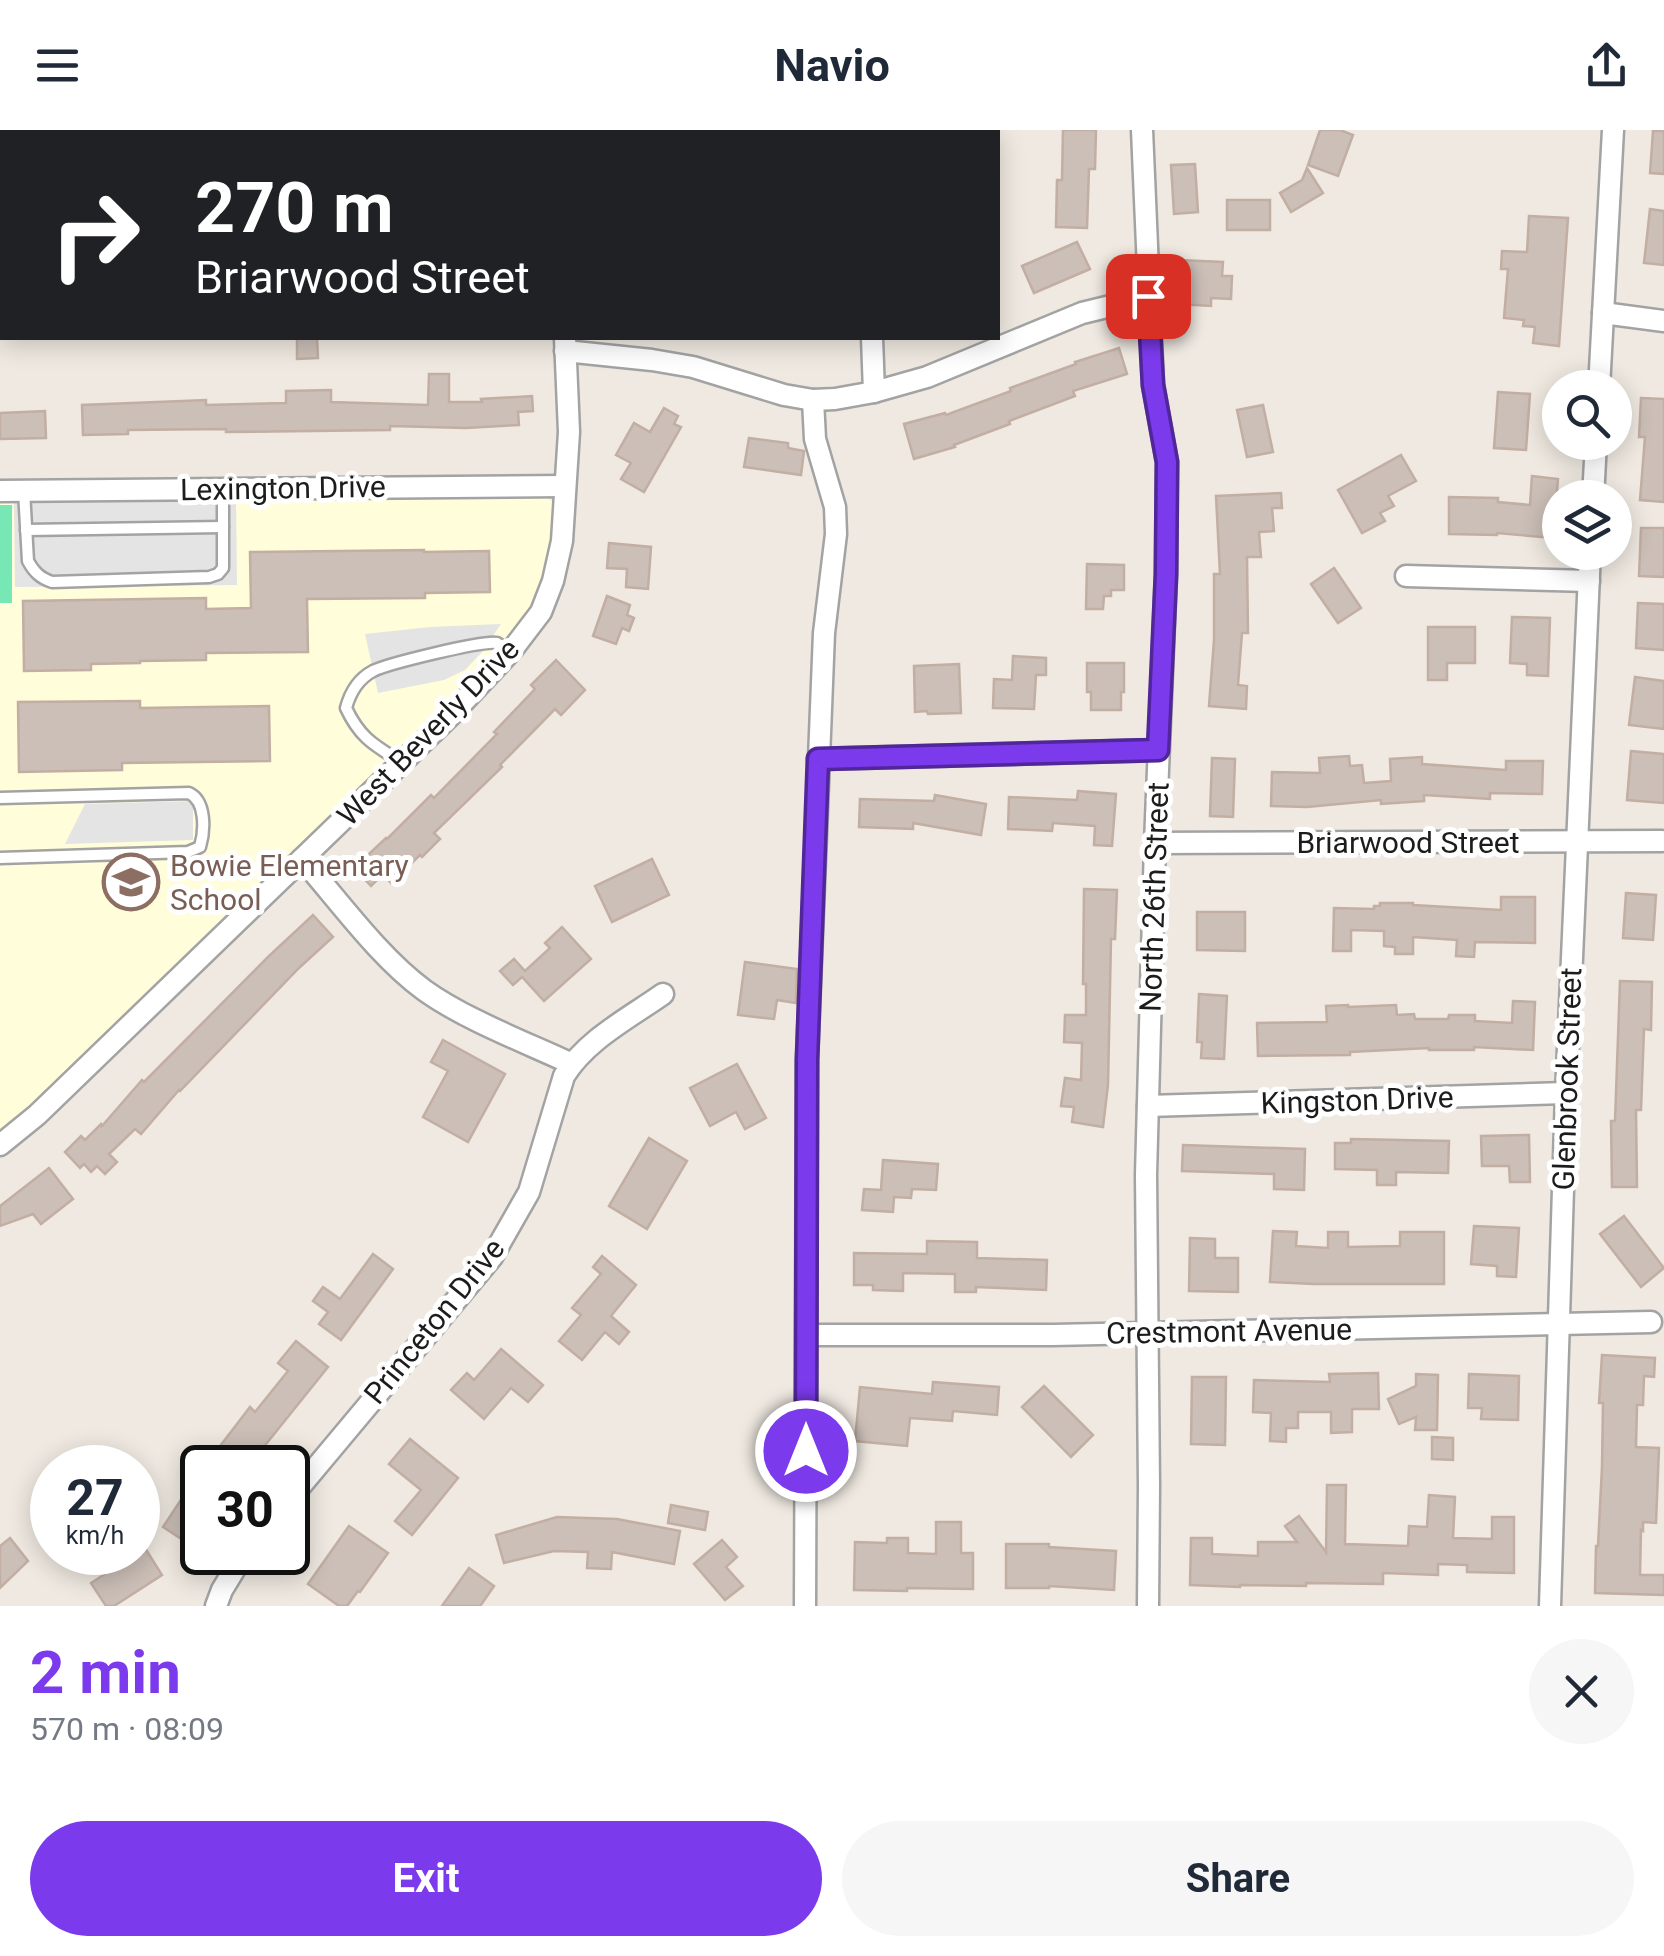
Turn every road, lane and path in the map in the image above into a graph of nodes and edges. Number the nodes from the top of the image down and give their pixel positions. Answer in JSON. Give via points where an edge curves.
{"nodes":[{"id":1,"x":1142,"y":130,"type":"edge"},
{"id":2,"x":1612,"y":130,"type":"edge"},
{"id":3,"x":1148,"y":296,"type":"junction"},
{"id":4,"x":1603,"y":313,"type":"junction"},
{"id":5,"x":1664,"y":321,"type":"edge"},
{"id":6,"x":872,"y":340,"type":"edge"},
{"id":7,"x":565,"y":344,"type":"edge"},
{"id":8,"x":1600,"y":370,"type":"edge"},
{"id":9,"x":874,"y":392,"type":"junction"},
{"id":10,"x":814,"y":400,"type":"junction"},
{"id":11,"x":566,"y":486,"type":"junction"},
{"id":12,"x":223,"y":489,"type":"junction"},
{"id":13,"x":24,"y":491,"type":"junction"},
{"id":14,"x":0,"y":492,"type":"edge"},
{"id":15,"x":223,"y":527,"type":"junction"},
{"id":16,"x":26,"y":530,"type":"junction"},
{"id":17,"x":1589,"y":570,"type":"edge"},
{"id":18,"x":1406,"y":576,"type":"dead end"},
{"id":19,"x":1588,"y":581,"type":"junction"},
{"id":20,"x":510,"y":652,"type":"junction"},
{"id":21,"x":1158,"y":750,"type":"junction"},
{"id":22,"x":818,"y":759,"type":"junction"},
{"id":23,"x":402,"y":762,"type":"junction"},
{"id":24,"x":0,"y":798,"type":"edge"},
{"id":25,"x":1662,"y":841,"type":"edge"},
{"id":26,"x":1577,"y":842,"type":"junction"},
{"id":27,"x":1154,"y":843,"type":"junction"},
{"id":28,"x":0,"y":858,"type":"edge"},
{"id":29,"x":302,"y":859,"type":"junction"},
{"id":30,"x":663,"y":994,"type":"dead end"},
{"id":31,"x":572,"y":1064,"type":"junction"},
{"id":32,"x":1566,"y":1093,"type":"junction"},
{"id":33,"x":1148,"y":1106,"type":"junction"},
{"id":34,"x":0,"y":1145,"type":"edge"},
{"id":35,"x":1651,"y":1322,"type":"dead end"},
{"id":36,"x":1558,"y":1323,"type":"junction"},
{"id":37,"x":1148,"y":1332,"type":"junction"},
{"id":38,"x":807,"y":1335,"type":"junction"},
{"id":39,"x":310,"y":1474,"type":"edge"},
{"id":40,"x":231,"y":1575,"type":"edge"},
{"id":41,"x":216,"y":1606,"type":"edge"},
{"id":42,"x":805,"y":1606,"type":"edge"},
{"id":43,"x":1148,"y":1606,"type":"edge"},
{"id":44,"x":1550,"y":1606,"type":"edge"}],
"edges":[{"from":1,"to":3,"type":"street","name":"North 26th Street"},
{"from":2,"to":4,"type":"street"},
{"from":3,"to":9,"type":"street","via":[[1082,313],[928,377]]},
{"from":3,"to":21,"type":"street","name":"North 26th Street","via":[[1153,385],[1167,462]]},
{"from":4,"to":5,"type":"street"},
{"from":4,"to":8,"type":"street"},
{"from":6,"to":9,"type":"street"},
{"from":7,"to":10,"type":"street","via":[[693,367]]},
{"from":7,"to":11,"type":"street","name":"West Beverly Drive"},
{"from":9,"to":10,"type":"street"},
{"from":10,"to":22,"type":"street","via":[[815,439],[836,534]]},
{"from":11,"to":12,"type":"street","name":"Lexington Drive"},
{"from":11,"to":20,"type":"street","name":"West Beverly Drive","via":[[553,581],[541,612]]},
{"from":12,"to":13,"type":"street","name":"Lexington Drive"},
{"from":12,"to":15,"type":"lane"},
{"from":13,"to":14,"type":"street","name":"Lexington Drive"},
{"from":13,"to":16,"type":"lane"},
{"from":15,"to":16,"type":"lane"},
{"from":15,"to":16,"type":"lane","via":[[223,568],[209,577],[52,582],[32,570]]},
{"from":17,"to":19,"type":"street","name":"Glenbrook Street"},
{"from":18,"to":19,"type":"street"},
{"from":19,"to":26,"type":"street","name":"Glenbrook Street"},
{"from":20,"to":23,"type":"street","name":"West Beverly Drive"},
{"from":20,"to":23,"type":"lane","via":[[498,643],[469,645],[373,671],[357,684],[346,708],[355,728]]},
{"from":21,"to":22,"type":"street"},
{"from":21,"to":27,"type":"street","name":"North 26th Street"},
{"from":22,"to":38,"type":"street","via":[[807,1060]]},
{"from":23,"to":29,"type":"street","name":"West Beverly Drive"},
{"from":24,"to":28,"type":"lane","via":[[188,792],[202,806],[203,840],[188,852]]},
{"from":25,"to":26,"type":"street","name":"Briarwood Street"},
{"from":26,"to":27,"type":"street","name":"Briarwood Street"},
{"from":26,"to":32,"type":"street","name":"Glenbrook Street"},
{"from":27,"to":33,"type":"street","name":"North 26th Street"},
{"from":29,"to":31,"type":"street","via":[[426,991]]},
{"from":29,"to":34,"type":"street","name":"West Beverly Drive"},
{"from":30,"to":31,"type":"street","name":"Princeton Drive"},
{"from":31,"to":39,"type":"street","name":"Princeton Drive","via":[[529,1192],[492,1257]]},
{"from":32,"to":33,"type":"street","name":"Kingston Drive"},
{"from":32,"to":36,"type":"street","name":"Glenbrook Street"},
{"from":33,"to":37,"type":"street","name":"North 26th Street"},
{"from":35,"to":36,"type":"street","name":"Crestmont Avenue"},
{"from":36,"to":37,"type":"street","name":"Crestmont Avenue"},
{"from":36,"to":44,"type":"street","name":"Glenbrook Street"},
{"from":37,"to":38,"type":"street","name":"Crestmont Avenue"},
{"from":37,"to":43,"type":"street","name":"North 26th Street"},
{"from":38,"to":42,"type":"street"},
{"from":40,"to":41,"type":"street"}]}
